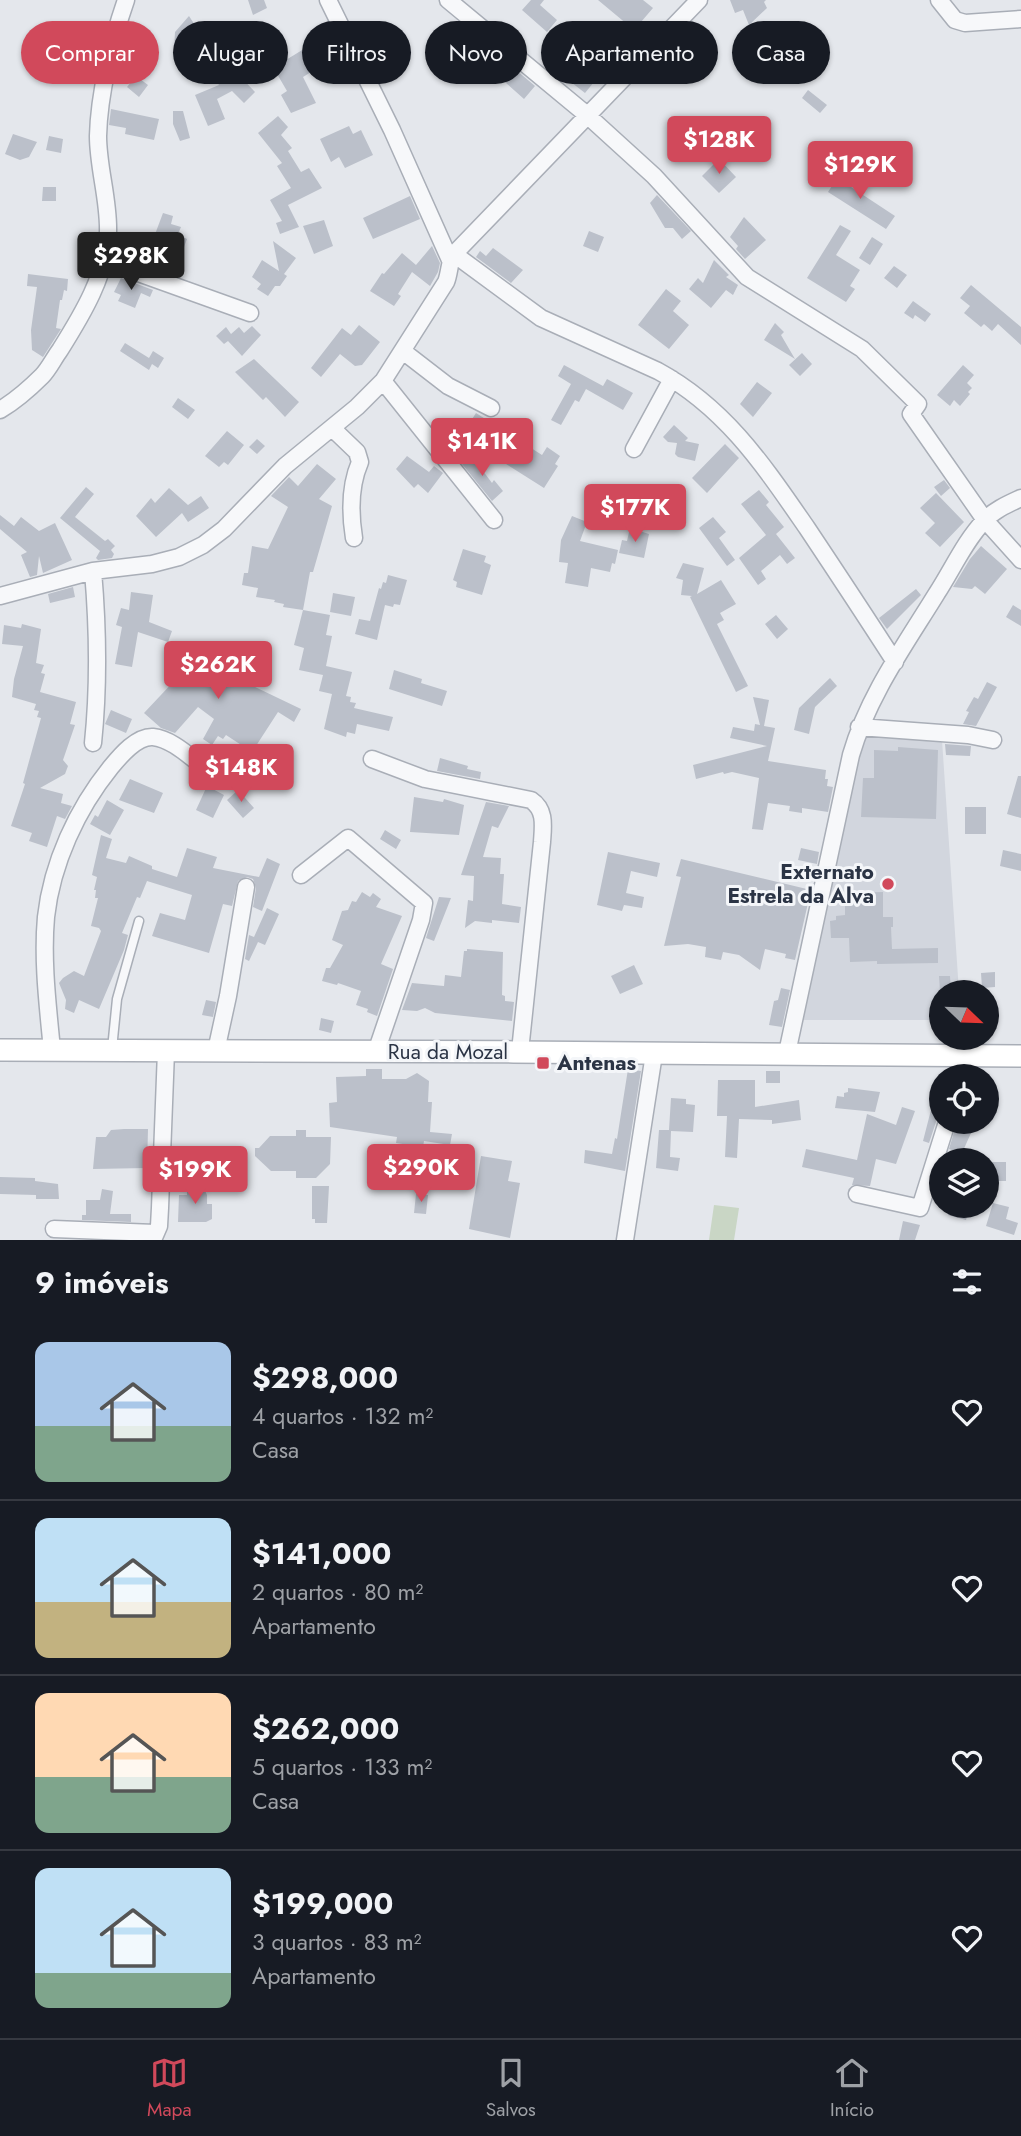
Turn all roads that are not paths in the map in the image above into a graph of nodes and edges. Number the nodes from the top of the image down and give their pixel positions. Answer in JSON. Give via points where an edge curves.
{"nodes":[{"id":1,"x":126,"y":0,"type":"edge"},
{"id":2,"x":328,"y":0,"type":"edge"},
{"id":3,"x":448,"y":0,"type":"edge"},
{"id":4,"x":699,"y":0,"type":"edge"},
{"id":5,"x":939,"y":0,"type":"edge"},
{"id":6,"x":1021,"y":19,"type":"edge"},
{"id":7,"x":587,"y":115,"type":"junction"},
{"id":8,"x":452,"y":257,"type":"junction"},
{"id":9,"x":105,"y":261,"type":"junction"},
{"id":10,"x":250,"y":313,"type":"dead end"},
{"id":11,"x":404,"y":352,"type":"junction"},
{"id":12,"x":672,"y":379,"type":"junction"},
{"id":13,"x":383,"y":381,"type":"junction"},
{"id":14,"x":491,"y":408,"type":"dead end"},
{"id":15,"x":0,"y":410,"type":"edge"},
{"id":16,"x":332,"y":428,"type":"junction"},
{"id":17,"x":634,"y":449,"type":"dead end"},
{"id":18,"x":1021,"y":498,"type":"edge"},
{"id":19,"x":494,"y":520,"type":"dead end"},
{"id":20,"x":985,"y":520,"type":"junction"},
{"id":21,"x":354,"y":538,"type":"dead end"},
{"id":22,"x":1021,"y":560,"type":"edge"},
{"id":23,"x":93,"y":571,"type":"junction"},
{"id":24,"x":0,"y":596,"type":"edge"},
{"id":25,"x":895,"y":662,"type":"junction"},
{"id":26,"x":859,"y":727,"type":"junction"},
{"id":27,"x":993,"y":740,"type":"dead end"},
{"id":28,"x":93,"y":743,"type":"dead end"},
{"id":29,"x":372,"y":759,"type":"dead end"},
{"id":30,"x":208,"y":770,"type":"dead end"},
{"id":31,"x":301,"y":875,"type":"dead end"},
{"id":32,"x":246,"y":887,"type":"dead end"},
{"id":33,"x":139,"y":921,"type":"dead end"},
{"id":34,"x":111,"y":1049,"type":"junction"},
{"id":35,"x":0,"y":1050,"type":"edge"},
{"id":36,"x":52,"y":1050,"type":"junction"},
{"id":37,"x":166,"y":1051,"type":"junction"},
{"id":38,"x":216,"y":1051,"type":"junction"},
{"id":39,"x":520,"y":1051,"type":"junction"},
{"id":40,"x":376,"y":1052,"type":"junction"},
{"id":41,"x":787,"y":1053,"type":"junction"},
{"id":42,"x":654,"y":1054,"type":"junction"},
{"id":43,"x":965,"y":1055,"type":"junction"},
{"id":44,"x":1021,"y":1056,"type":"edge"},
{"id":45,"x":963,"y":1064,"type":"edge"},
{"id":46,"x":943,"y":1134,"type":"edge"},
{"id":47,"x":857,"y":1194,"type":"dead end"},
{"id":48,"x":54,"y":1230,"type":"dead end"},
{"id":49,"x":158,"y":1235,"type":"edge"},
{"id":50,"x":625,"y":1240,"type":"edge"}],
"edges":[{"from":1,"to":9,"type":"street","via":[[100,113],[98,139],[107,199]]},
{"from":2,"to":8,"type":"street"},
{"from":3,"to":7,"type":"street"},
{"from":4,"to":7,"type":"street"},
{"from":5,"to":6,"type":"street","via":[[956,20],[965,23]]},
{"from":7,"to":8,"type":"street"},
{"from":7,"to":20,"type":"street","via":[[653,176],[747,277],[862,349],[918,404],[911,414]]},
{"from":8,"to":11,"type":"street","via":[[446,282]]},
{"from":8,"to":12,"type":"street","via":[[541,318]]},
{"from":9,"to":10,"type":"street"},
{"from":9,"to":15,"type":"street","via":[[80,315],[44,374]]},
{"from":11,"to":13,"type":"street"},
{"from":11,"to":14,"type":"street","via":[[448,386]]},
{"from":12,"to":17,"type":"street"},
{"from":12,"to":25,"type":"street","via":[[715,411],[764,465]]},
{"from":13,"to":16,"type":"street"},
{"from":13,"to":19,"type":"street"},
{"from":16,"to":21,"type":"street","via":[[358,453],[360,462],[353,490]]},
{"from":16,"to":23,"type":"street","via":[[203,545],[152,564]]},
{"from":18,"to":20,"type":"street"},
{"from":20,"to":22,"type":"street"},
{"from":20,"to":25,"type":"street"},
{"from":23,"to":24,"type":"street"},
{"from":23,"to":28,"type":"street","via":[[98,631]]},
{"from":25,"to":26,"type":"street"},
{"from":26,"to":27,"type":"street"},
{"from":26,"to":41,"type":"street"},
{"from":29,"to":39,"type":"street","via":[[425,779],[531,800],[541,811],[544,821]]},
{"from":30,"to":36,"type":"street","via":[[167,741],[141,739],[109,770],[79,815],[51,887],[47,915]]},
{"from":31,"to":40,"type":"street","via":[[348,838],[424,903]]},
{"from":32,"to":38,"type":"street"},
{"from":33,"to":34,"type":"lane","via":[[117,999]]},
{"from":34,"to":36,"type":"main road","name":"Rua da Mozal"},
{"from":34,"to":37,"type":"main road","name":"Rua da Mozal"},
{"from":35,"to":36,"type":"main road","name":"Rua da Mozal"},
{"from":37,"to":38,"type":"main road","name":"Rua da Mozal"},
{"from":37,"to":49,"type":"street"},
{"from":38,"to":40,"type":"main road","name":"Rua da Mozal"},
{"from":39,"to":40,"type":"main road","name":"Rua da Mozal"},
{"from":39,"to":42,"type":"main road","name":"Rua da Mozal"},
{"from":41,"to":42,"type":"main road","name":"Rua da Mozal"},
{"from":41,"to":43,"type":"main road","name":"Rua da Mozal"},
{"from":42,"to":50,"type":"street"},
{"from":43,"to":44,"type":"main road","name":"Rua da Mozal"},
{"from":43,"to":45,"type":"street"},
{"from":46,"to":47,"type":"street","via":[[920,1208]]},
{"from":48,"to":49,"type":"street"}]}
